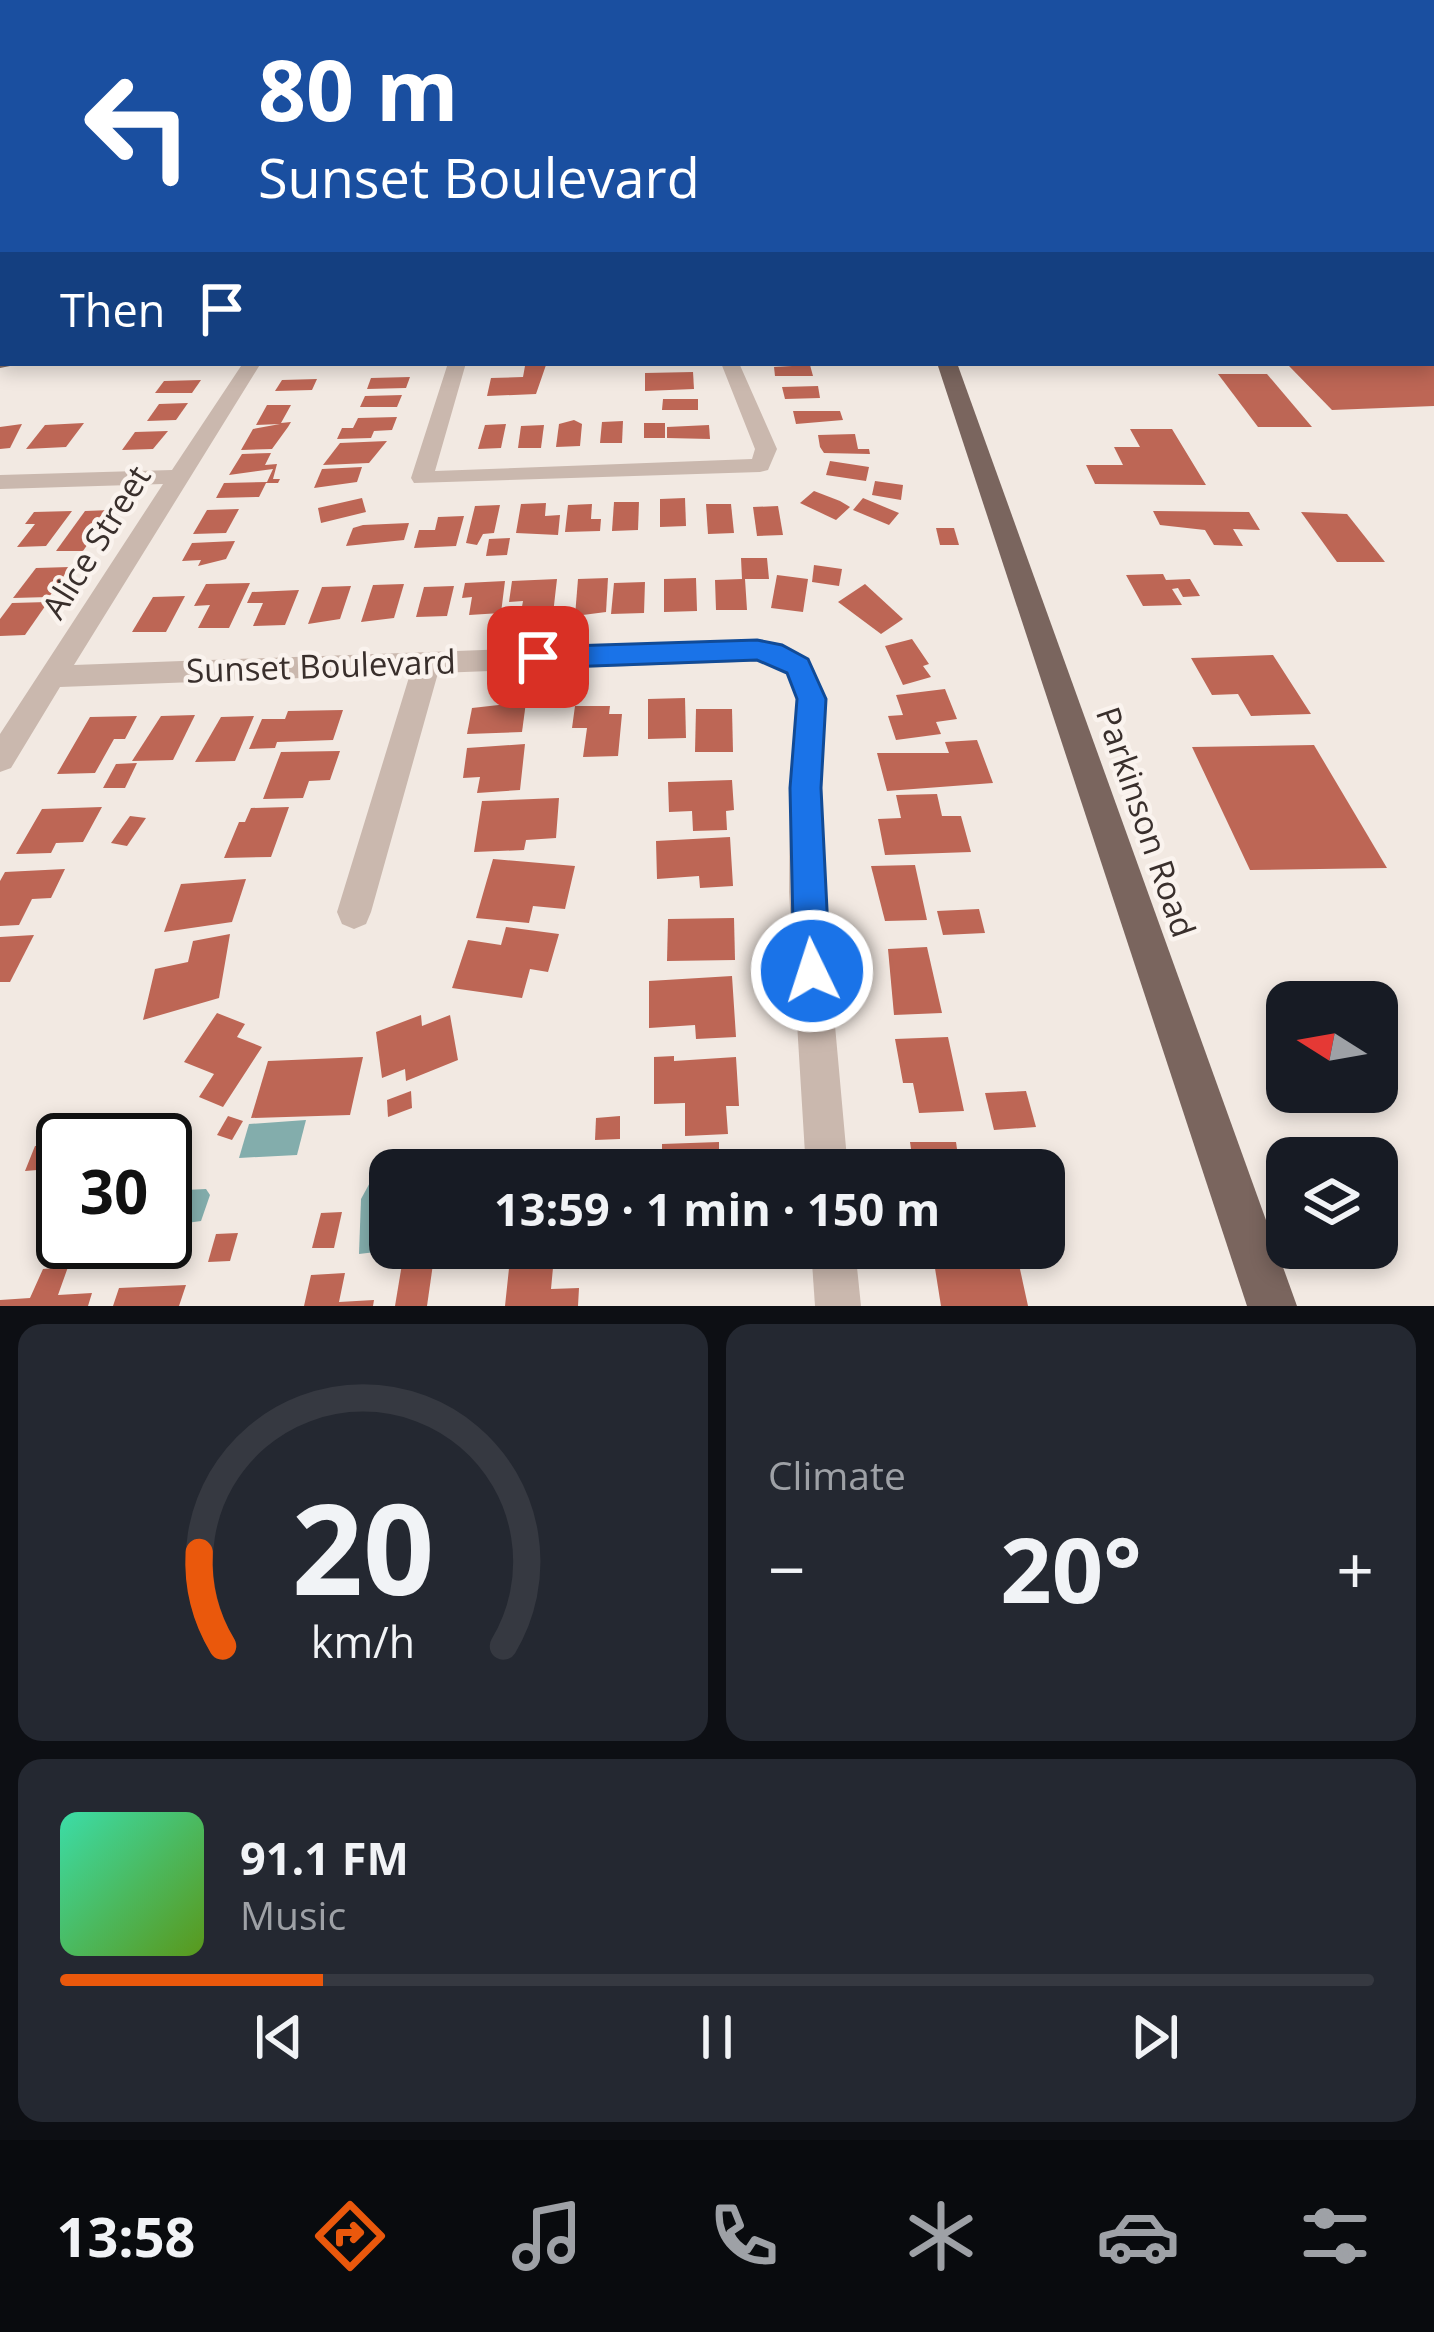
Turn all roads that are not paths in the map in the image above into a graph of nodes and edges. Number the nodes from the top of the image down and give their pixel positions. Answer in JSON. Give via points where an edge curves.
{"nodes":[{"id":1,"x":250,"y":366,"type":"edge"},
{"id":2,"x":456,"y":366,"type":"edge"},
{"id":3,"x":731,"y":366,"type":"edge"},
{"id":4,"x":947,"y":366,"type":"edge"},
{"id":5,"x":179,"y":477,"type":"junction"},
{"id":6,"x":0,"y":482,"type":"edge"},
{"id":7,"x":428,"y":661,"type":"junction"},
{"id":8,"x":53,"y":677,"type":"junction"},
{"id":9,"x":0,"y":759,"type":"edge"},
{"id":10,"x":354,"y":912,"type":"dead end"},
{"id":11,"x":825,"y":1149,"type":"edge"},
{"id":12,"x":835,"y":1269,"type":"edge"},
{"id":13,"x":838,"y":1306,"type":"edge"},
{"id":14,"x":1273,"y":1306,"type":"edge"}],
"edges":[{"from":1,"to":5,"type":"street","name":"Alice Street"},
{"from":2,"to":3,"type":"street","via":[[422,478],[760,465],[766,449]]},
{"from":4,"to":14,"type":"main road","name":"Parkinson Road"},
{"from":5,"to":6,"type":"street"},
{"from":5,"to":8,"type":"street","name":"Alice Street"},
{"from":7,"to":8,"type":"street","name":"Sunset Boulevard"},
{"from":7,"to":10,"type":"street"},
{"from":7,"to":11,"type":"street","name":"Sunset Boulevard","via":[[757,650],[798,667],[812,699],[806,892]]},
{"from":8,"to":9,"type":"street","name":"Alice Street"},
{"from":12,"to":13,"type":"street"}]}
